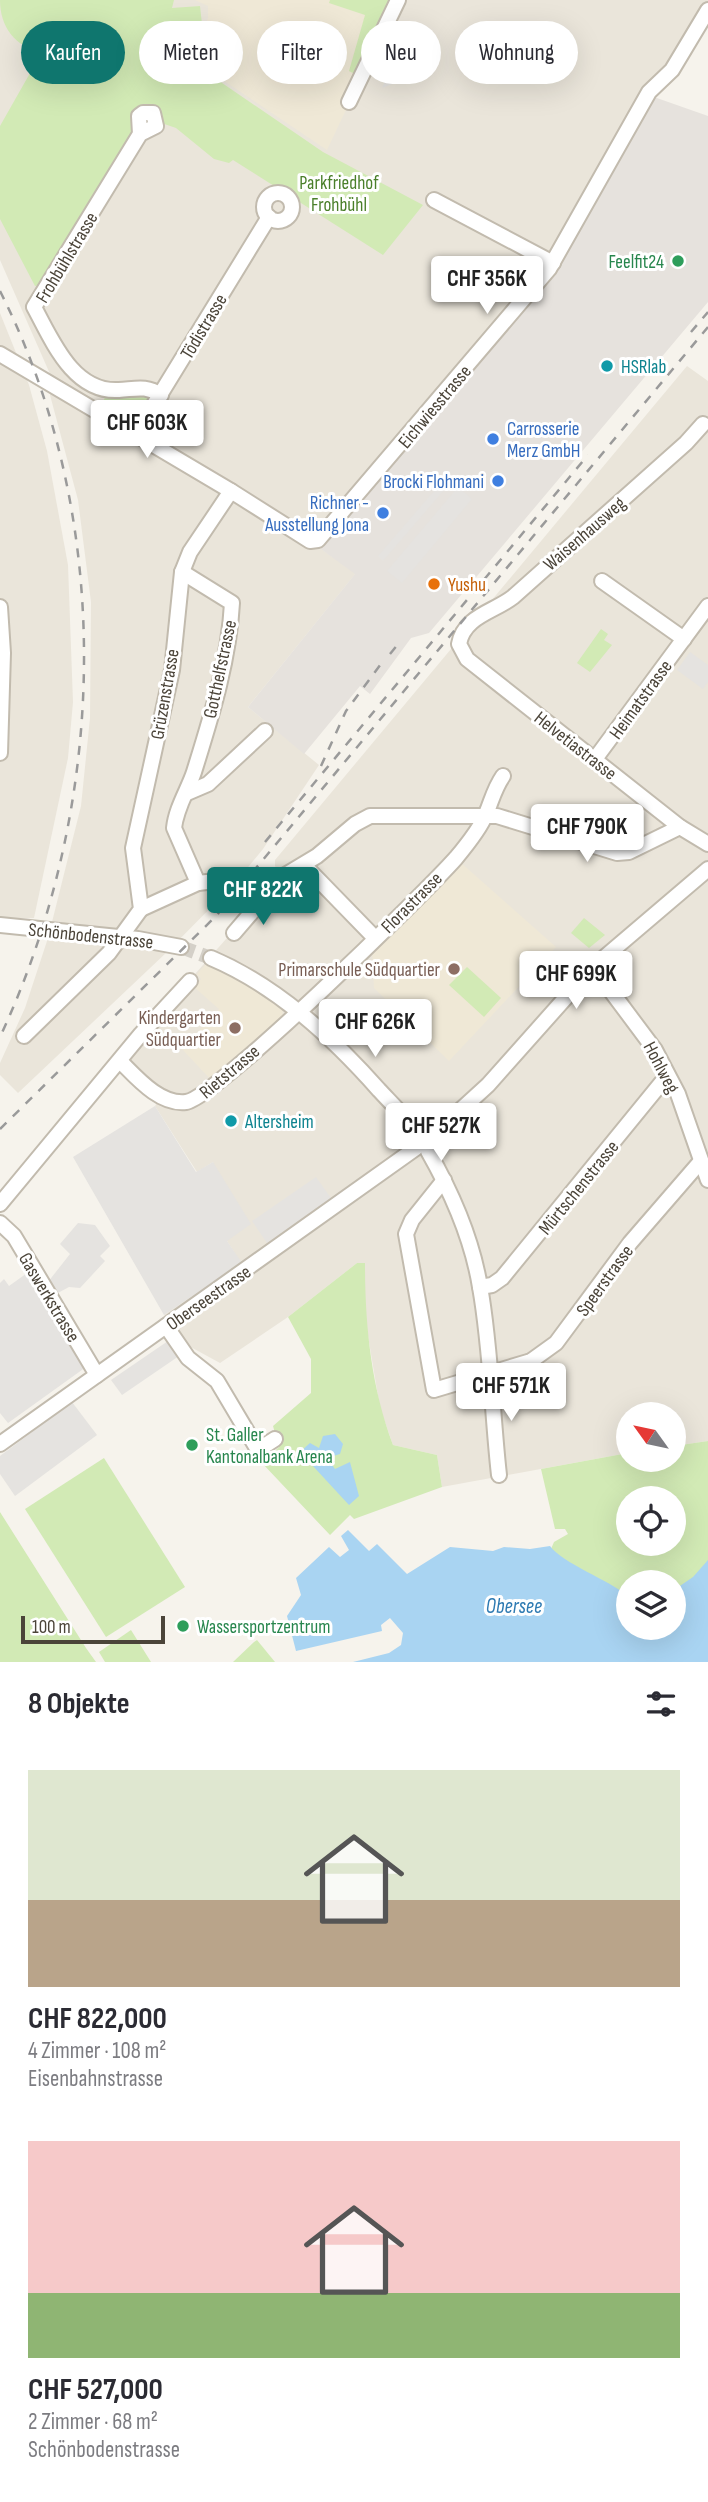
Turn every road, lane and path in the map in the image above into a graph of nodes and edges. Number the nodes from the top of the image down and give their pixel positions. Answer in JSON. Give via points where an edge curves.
{"nodes":[{"id":1,"x":398,"y":0,"type":"edge"},
{"id":2,"x":708,"y":10,"type":"edge"},
{"id":3,"x":349,"y":102,"type":"dead end"},
{"id":4,"x":140,"y":134,"type":"dead end"},
{"id":5,"x":434,"y":200,"type":"dead end"},
{"id":6,"x":269,"y":217,"type":"dead end"},
{"id":7,"x":553,"y":263,"type":"junction"},
{"id":8,"x":0,"y":354,"type":"edge"},
{"id":9,"x":161,"y":395,"type":"junction"},
{"id":10,"x":703,"y":424,"type":"dead end"},
{"id":11,"x":136,"y":434,"type":"junction"},
{"id":12,"x":231,"y":491,"type":"junction"},
{"id":13,"x":182,"y":572,"type":"junction"},
{"id":14,"x":602,"y":581,"type":"dead end"},
{"id":15,"x":708,"y":606,"type":"edge"},
{"id":16,"x":0,"y":607,"type":"edge"},
{"id":17,"x":461,"y":635,"type":"joint"},
{"id":18,"x":684,"y":639,"type":"junction"},
{"id":19,"x":2,"y":702,"type":"edge"},
{"id":20,"x":265,"y":731,"type":"dead end"},
{"id":21,"x":0,"y":753,"type":"edge"},
{"id":22,"x":595,"y":759,"type":"junction"},
{"id":23,"x":503,"y":776,"type":"dead end"},
{"id":24,"x":187,"y":793,"type":"junction"},
{"id":25,"x":485,"y":816,"type":"junction"},
{"id":26,"x":680,"y":828,"type":"junction"},
{"id":27,"x":708,"y":844,"type":"edge"},
{"id":28,"x":304,"y":864,"type":"junction"},
{"id":29,"x":708,"y":869,"type":"edge"},
{"id":30,"x":234,"y":878,"type":"dead end"},
{"id":31,"x":198,"y":883,"type":"junction"},
{"id":32,"x":141,"y":909,"type":"junction"},
{"id":33,"x":0,"y":925,"type":"edge"},
{"id":34,"x":234,"y":933,"type":"dead end"},
{"id":35,"x":122,"y":937,"type":"junction"},
{"id":36,"x":375,"y":938,"type":"junction"},
{"id":37,"x":181,"y":947,"type":"tunnel mouth"},
{"id":38,"x":211,"y":958,"type":"tunnel mouth"},
{"id":39,"x":593,"y":967,"type":"junction"},
{"id":40,"x":190,"y":981,"type":"dead end"},
{"id":41,"x":298,"y":1011,"type":"junction"},
{"id":42,"x":24,"y":1036,"type":"dead end"},
{"id":43,"x":121,"y":1062,"type":"junction"},
{"id":44,"x":667,"y":1076,"type":"junction"},
{"id":45,"x":423,"y":1143,"type":"junction"},
{"id":46,"x":701,"y":1161,"type":"junction"},
{"id":47,"x":444,"y":1180,"type":"junction"},
{"id":48,"x":708,"y":1180,"type":"edge"},
{"id":49,"x":0,"y":1203,"type":"edge"},
{"id":50,"x":0,"y":1223,"type":"edge"},
{"id":51,"x":480,"y":1287,"type":"junction"},
{"id":52,"x":166,"y":1326,"type":"junction"},
{"id":53,"x":531,"y":1361,"type":"junction"},
{"id":54,"x":97,"y":1375,"type":"junction"},
{"id":55,"x":488,"y":1375,"type":"junction"},
{"id":56,"x":540,"y":1392,"type":"dead end"},
{"id":57,"x":275,"y":1439,"type":"dead end"},
{"id":58,"x":0,"y":1444,"type":"edge"},
{"id":59,"x":499,"y":1475,"type":"dead end"}],
"edges":[{"from":1,"to":3,"type":"street"},
{"from":2,"to":7,"type":"street","name":"Eichwiesstrasse","via":[[671,70],[649,92]]},
{"from":4,"to":9,"type":"street","name":"Frohbühlstrasse","via":[[34,307],[65,362],[81,378],[110,390],[146,387]]},
{"from":5,"to":7,"type":"street"},
{"from":6,"to":9,"type":"street","name":"Tödistrasse"},
{"from":7,"to":12,"type":"street","name":"Eichwiesstrasse","via":[[324,536],[310,541]]},
{"from":8,"to":11,"type":"street"},
{"from":9,"to":11,"type":"street","name":"Tödistrasse"},
{"from":10,"to":17,"type":"street","name":"Waisenhausweg","via":[[513,597],[484,611]]},
{"from":11,"to":12,"type":"street"},
{"from":12,"to":13,"type":"street","name":"Grüzenstrasse","via":[[190,552]]},
{"from":13,"to":24,"type":"street","name":"Gotthelfstrasse","via":[[232,603],[218,695]]},
{"from":13,"to":32,"type":"street","name":"Grüzenstrasse","via":[[172,670],[133,848]]},
{"from":14,"to":18,"type":"street","name":"Heimatstrasse"},
{"from":15,"to":18,"type":"street","name":"Heimatstrasse"},
{"from":16,"to":19,"type":"street"},
{"from":17,"to":22,"type":"street","name":"Helvetiastrasse","via":[[459,644],[467,659]]},
{"from":18,"to":22,"type":"street","name":"Heimatstrasse"},
{"from":19,"to":21,"type":"street"},
{"from":20,"to":24,"type":"street","via":[[208,785]]},
{"from":22,"to":26,"type":"street","name":"Helvetiastrasse"},
{"from":23,"to":25,"type":"street","name":"Florastrasse","via":[[492,791]]},
{"from":24,"to":31,"type":"street","name":"Gotthelfstrasse","via":[[174,828]]},
{"from":25,"to":26,"type":"street","via":[[617,853]]},
{"from":25,"to":28,"type":"street","via":[[370,816]]},
{"from":25,"to":36,"type":"street","name":"Florastrasse","via":[[455,858]]},
{"from":26,"to":27,"type":"street","name":"Helvetiastrasse"},
{"from":28,"to":34,"type":"street","via":[[282,877]]},
{"from":28,"to":36,"type":"street"},
{"from":29,"to":39,"type":"street","name":"Oberseestrasse"},
{"from":30,"to":31,"type":"street"},
{"from":31,"to":32,"type":"street"},
{"from":32,"to":35,"type":"street"},
{"from":33,"to":35,"type":"street","name":"Schönbodenstrasse"},
{"from":35,"to":37,"type":"street","name":"Schönbodenstrasse"},
{"from":35,"to":42,"type":"street"},
{"from":36,"to":41,"type":"street","name":"Florastrasse"},
{"from":38,"to":41,"type":"street","via":[[250,977]]},
{"from":39,"to":44,"type":"street","name":"Hohlweg","via":[[642,1029]]},
{"from":39,"to":45,"type":"street","name":"Oberseestrasse","via":[[488,1084]]},
{"from":40,"to":43,"type":"street"},
{"from":41,"to":43,"type":"street","name":"Rietstrasse","via":[[219,1084],[187,1102],[174,1102],[156,1093]]},
{"from":41,"to":45,"type":"street","via":[[365,1074]]},
{"from":43,"to":49,"type":"street"},
{"from":44,"to":46,"type":"street","name":"Hohlweg","via":[[678,1094]]},
{"from":44,"to":51,"type":"street","name":"Mürtschenstrasse","via":[[502,1278]]},
{"from":45,"to":47,"type":"street"},
{"from":45,"to":52,"type":"street","name":"Oberseestrasse"},
{"from":46,"to":48,"type":"street","name":"Hohlweg"},
{"from":46,"to":53,"type":"street","name":"Speerstrasse","via":[[630,1243],[556,1343]]},
{"from":47,"to":51,"type":"street","via":[[468,1237]]},
{"from":47,"to":55,"type":"street","name":"Speerstrasse","via":[[405,1234],[434,1390]]},
{"from":50,"to":54,"type":"street","name":"Gaswerkstrasse","via":[[14,1236]]},
{"from":51,"to":55,"type":"street"},
{"from":52,"to":54,"type":"street","name":"Oberseestrasse"},
{"from":52,"to":57,"type":"street","via":[[188,1358],[217,1381],[258,1450]]},
{"from":53,"to":55,"type":"street","name":"Speerstrasse"},
{"from":53,"to":56,"type":"street"},
{"from":54,"to":58,"type":"street","name":"Oberseestrasse"},
{"from":55,"to":59,"type":"street"}]}
